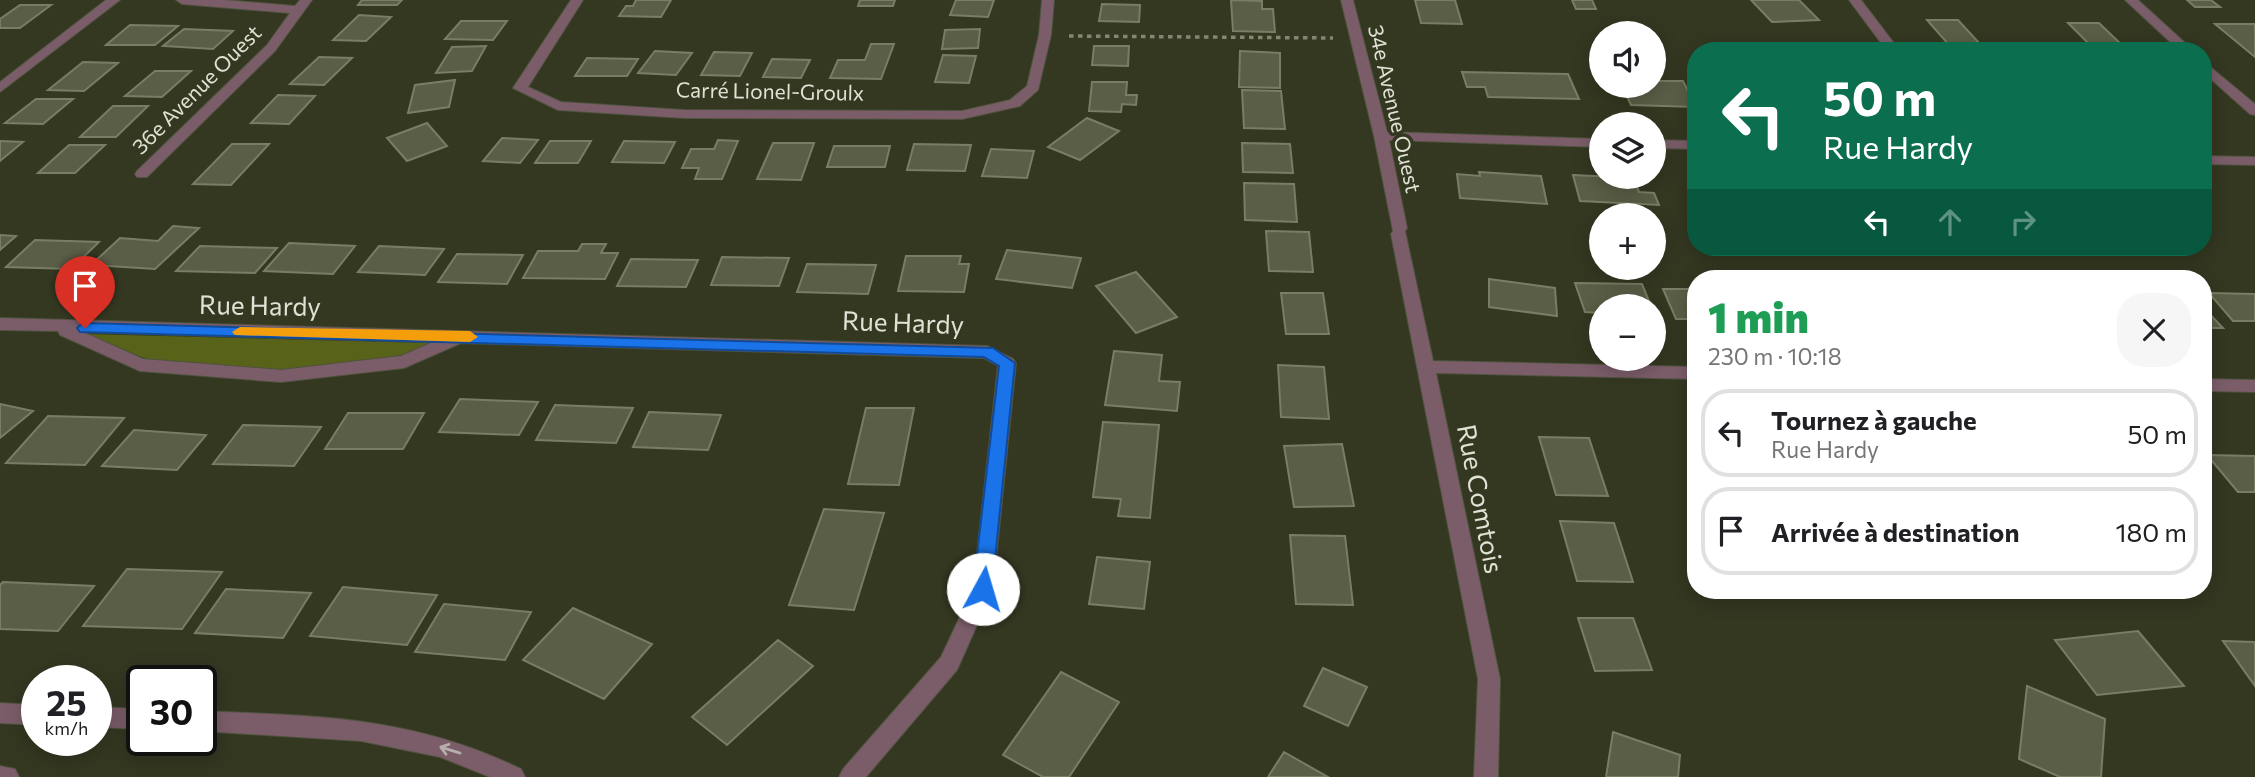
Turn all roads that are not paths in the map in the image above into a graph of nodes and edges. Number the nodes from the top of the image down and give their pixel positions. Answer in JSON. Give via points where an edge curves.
{"nodes":[{"id":1,"x":114,"y":0,"type":"edge"},
{"id":2,"x":182,"y":0,"type":"edge"},
{"id":3,"x":577,"y":0,"type":"edge"},
{"id":4,"x":1048,"y":0,"type":"edge"},
{"id":5,"x":1348,"y":0,"type":"edge"},
{"id":6,"x":1855,"y":0,"type":"edge"},
{"id":7,"x":2131,"y":0,"type":"edge"},
{"id":8,"x":302,"y":5,"type":"edge"},
{"id":9,"x":1887,"y":42,"type":"edge"},
{"id":10,"x":2178,"y":42,"type":"edge"},
{"id":11,"x":2212,"y":73,"type":"edge"},
{"id":12,"x":0,"y":88,"type":"edge"},
{"id":13,"x":2255,"y":111,"type":"edge"},
{"id":14,"x":1381,"y":136,"type":"junction"},
{"id":15,"x":1589,"y":143,"type":"edge"},
{"id":16,"x":1666,"y":144,"type":"edge"},
{"id":17,"x":1687,"y":145,"type":"edge"},
{"id":18,"x":2212,"y":160,"type":"edge"},
{"id":19,"x":2255,"y":161,"type":"edge"},
{"id":20,"x":142,"y":174,"type":"dead end"},
{"id":21,"x":1399,"y":231,"type":"joint"},
{"id":22,"x":0,"y":324,"type":"edge"},
{"id":23,"x":58,"y":328,"type":"junction"},
{"id":24,"x":462,"y":336,"type":"junction"},
{"id":25,"x":1426,"y":367,"type":"junction"},
{"id":26,"x":1687,"y":373,"type":"edge"},
{"id":27,"x":2212,"y":385,"type":"edge"},
{"id":28,"x":2255,"y":386,"type":"edge"},
{"id":29,"x":0,"y":713,"type":"edge"},
{"id":30,"x":21,"y":714,"type":"edge"},
{"id":31,"x":217,"y":722,"type":"edge"},
{"id":32,"x":0,"y":777,"type":"edge"},
{"id":33,"x":7,"y":777,"type":"edge"},
{"id":34,"x":513,"y":777,"type":"edge"},
{"id":35,"x":851,"y":777,"type":"edge"},
{"id":36,"x":1486,"y":777,"type":"edge"}],
"edges":[{"from":1,"to":12,"type":"street"},
{"from":2,"to":8,"type":"street"},
{"from":3,"to":4,"type":"street","name":"Carré Lionel-Groulx","via":[[520,88],[558,106],[684,114],[962,115],[1015,103],[1033,87]]},
{"from":5,"to":14,"type":"street","name":"34e Avenue Ouest"},
{"from":6,"to":9,"type":"street"},
{"from":7,"to":10,"type":"street"},
{"from":8,"to":20,"type":"street","name":"36e Avenue Ouest","via":[[271,48]]},
{"from":11,"to":13,"type":"street"},
{"from":14,"to":15,"type":"street"},
{"from":14,"to":21,"type":"street","name":"34e Avenue Ouest"},
{"from":16,"to":17,"type":"street"},
{"from":18,"to":19,"type":"street"},
{"from":21,"to":25,"type":"street","name":"Rue Comtois"},
{"from":22,"to":23,"type":"street","name":"Rue Hardy"},
{"from":23,"to":24,"type":"street","name":"Rue Hardy"},
{"from":23,"to":24,"type":"street","name":"Rue Hardy","via":[[140,365],[281,376],[404,362]]},
{"from":24,"to":35,"type":"street","name":"Rue Hardy","via":[[987,352],[1007,363],[983,589],[949,663]]},
{"from":25,"to":26,"type":"street"},
{"from":25,"to":36,"type":"street","name":"Rue Comtois","via":[[1489,679]]},
{"from":27,"to":28,"type":"street"},
{"from":29,"to":30,"type":"street"},
{"from":34,"to":31,"type":"street","one_way":true,"via":[[474,758],[414,740],[351,729]]},
{"from":32,"to":33,"type":"street"}]}
